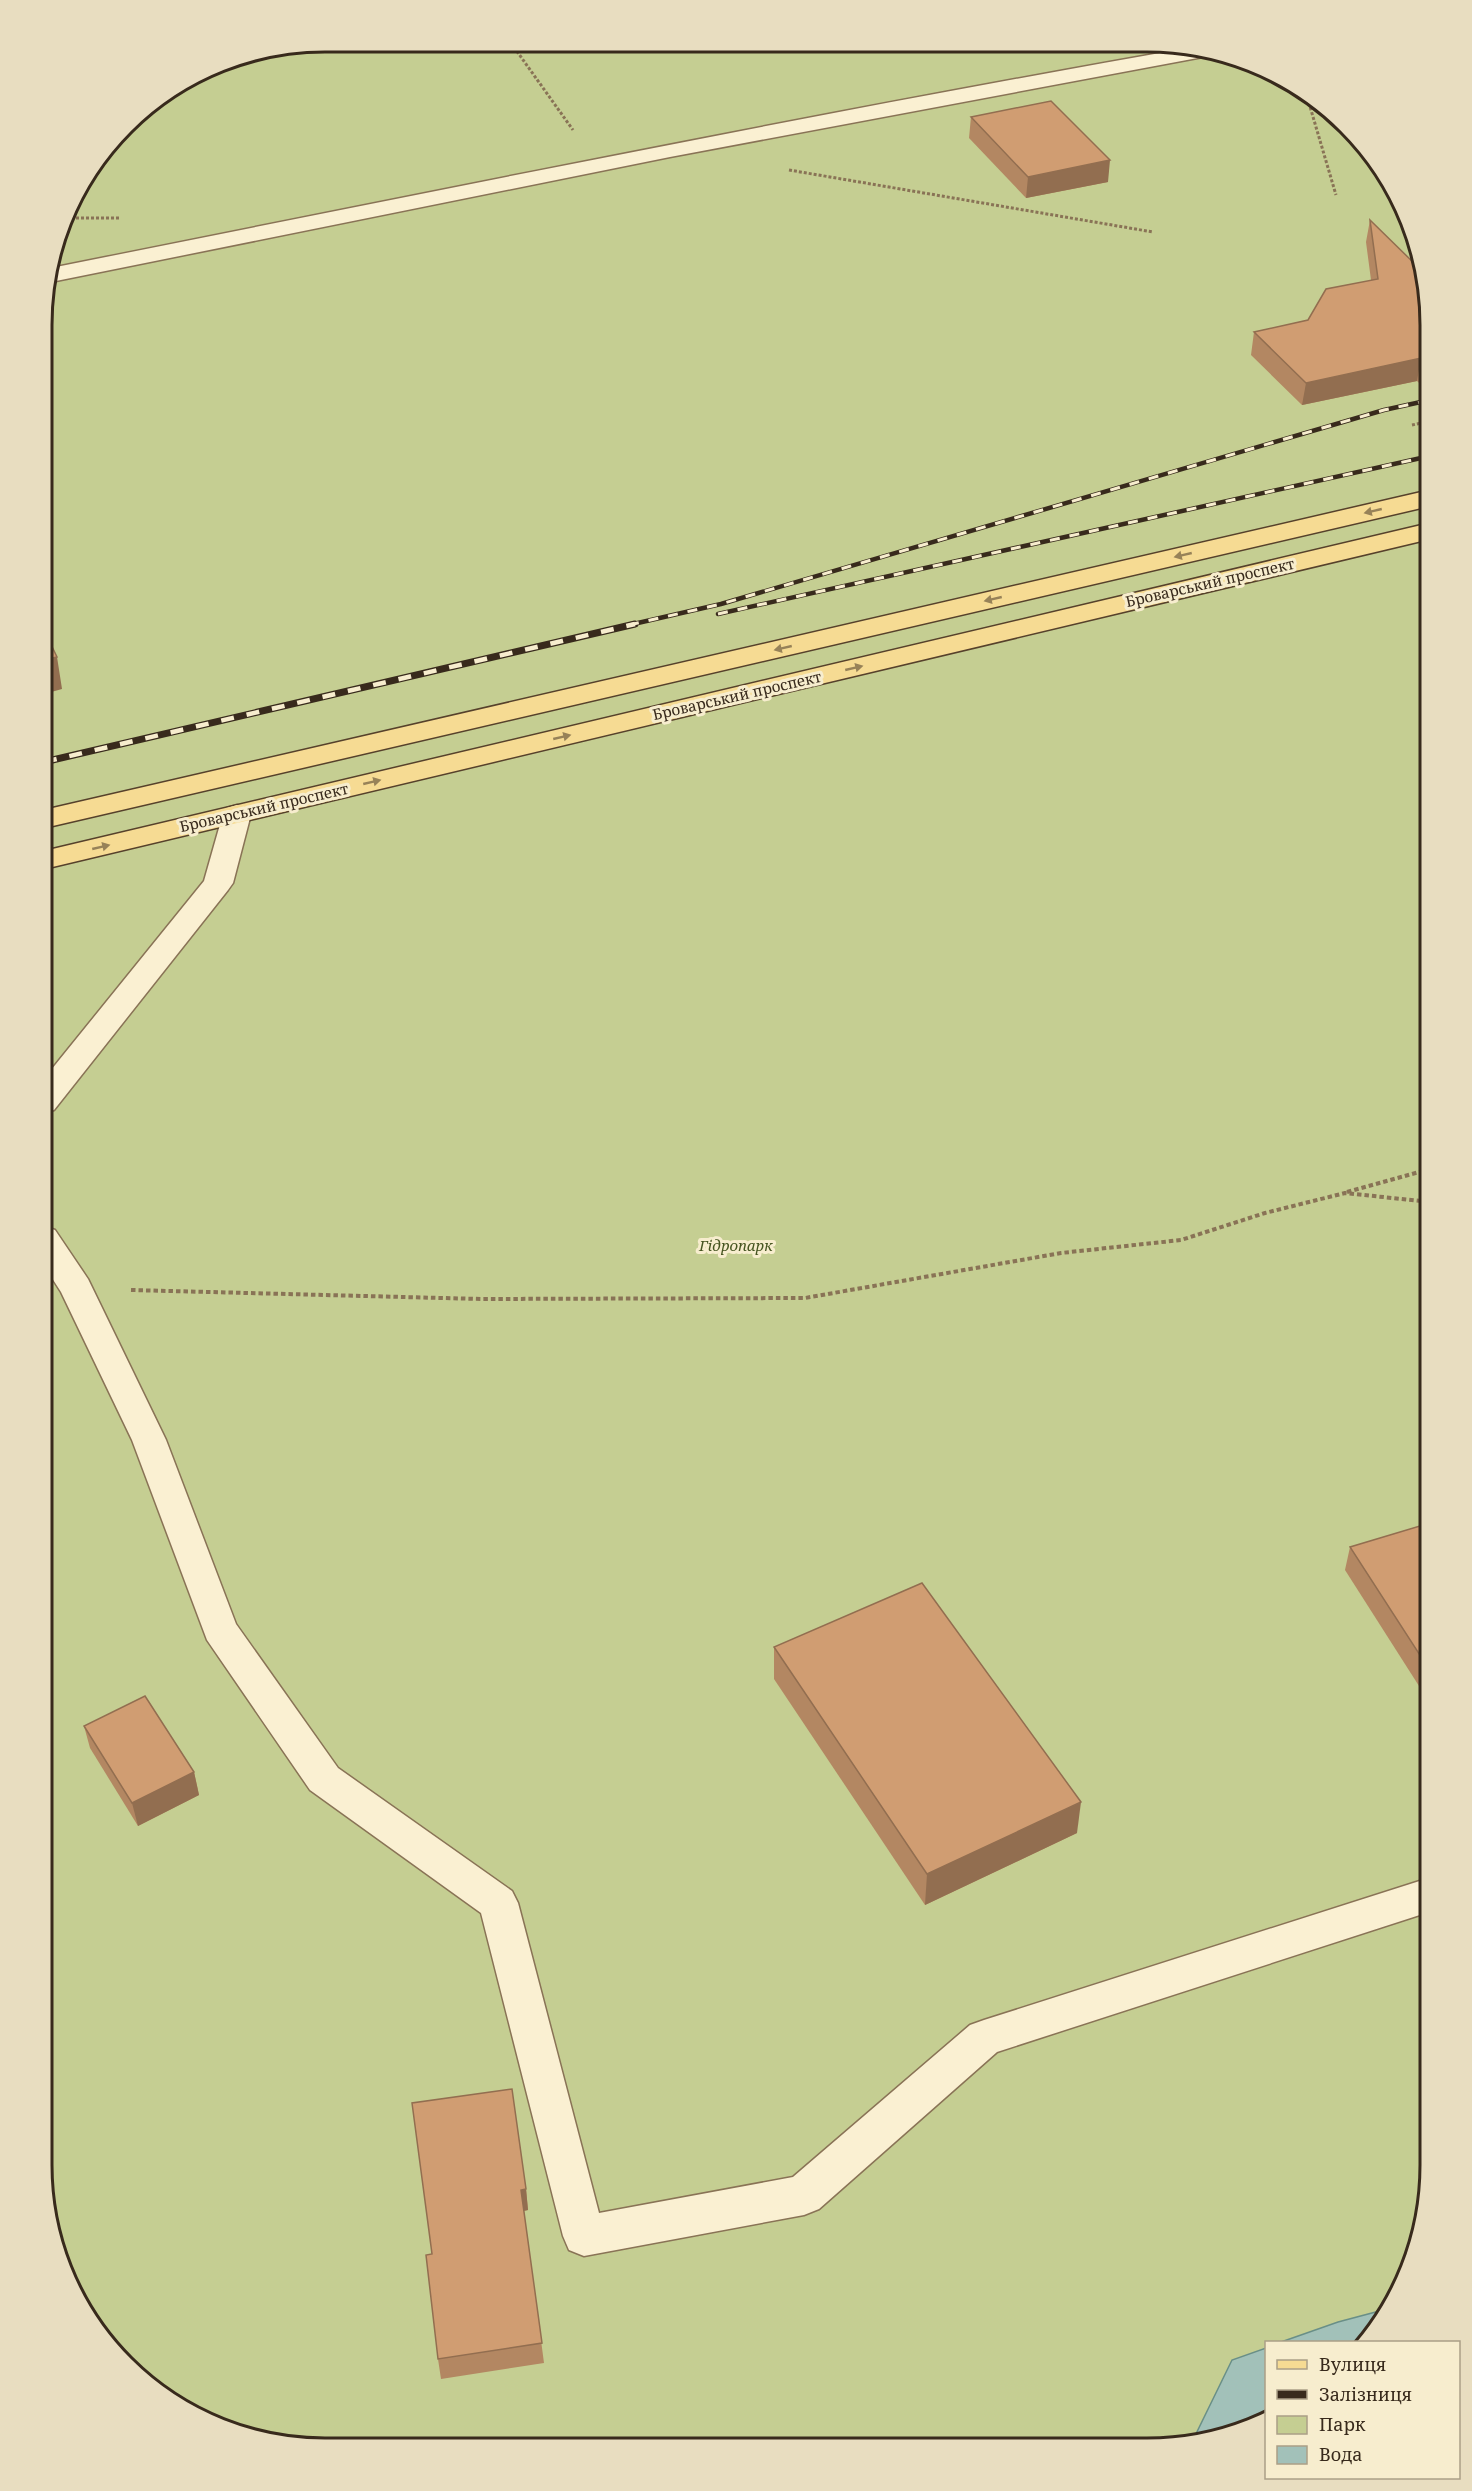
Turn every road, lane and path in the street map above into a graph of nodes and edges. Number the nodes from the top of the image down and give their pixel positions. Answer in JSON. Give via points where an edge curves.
{"nodes":[{"id":1,"x":517,"y":52,"type":"edge"},
{"id":2,"x":1184,"y":55,"type":"edge"},
{"id":3,"x":1310,"y":107,"type":"edge"},
{"id":4,"x":597,"y":165,"type":"junction"},
{"id":5,"x":788,"y":170,"type":"dead end"},
{"id":6,"x":1336,"y":195,"type":"dead end"},
{"id":7,"x":1153,"y":232,"type":"dead end"},
{"id":8,"x":58,"y":274,"type":"edge"},
{"id":9,"x":1420,"y":423,"type":"edge"},
{"id":10,"x":1413,"y":425,"type":"dead end"},
{"id":11,"x":1420,"y":500,"type":"edge"},
{"id":12,"x":1420,"y":533,"type":"edge"},
{"id":13,"x":237,"y":814,"type":"junction"},
{"id":14,"x":52,"y":817,"type":"edge"},
{"id":15,"x":52,"y":858,"type":"edge"},
{"id":16,"x":52,"y":1091,"type":"edge"},
{"id":17,"x":1420,"y":1172,"type":"edge"},
{"id":18,"x":1345,"y":1193,"type":"junction"},
{"id":19,"x":1420,"y":1201,"type":"edge"},
{"id":20,"x":52,"y":1252,"type":"edge"},
{"id":21,"x":76,"y":1288,"type":"junction"},
{"id":22,"x":1420,"y":1898,"type":"edge"}],
"edges":[{"from":1,"to":4,"type":"path"},
{"from":2,"to":4,"type":"lane"},
{"from":3,"to":6,"type":"path"},
{"from":4,"to":8,"type":"lane"},
{"from":5,"to":7,"type":"path"},
{"from":9,"to":10,"type":"path"},
{"from":11,"to":14,"type":"main road","one_way":true},
{"from":13,"to":12,"type":"main road","name":"Броварський проспект","one_way":true},
{"from":15,"to":13,"type":"main road","name":"Броварський проспект","one_way":true},
{"from":13,"to":16,"type":"lane","via":[[218,883]]},
{"from":17,"to":18,"type":"path"},
{"from":18,"to":19,"type":"path"},
{"from":18,"to":21,"type":"path","via":[[1180,1240],[1061,1253],[804,1298],[481,1299]]},
{"from":20,"to":21,"type":"lane"},
{"from":21,"to":22,"type":"lane","via":[[149,1440],[220,1630],[324,1779],[498,1903],[585,2236],[804,2195],[984,2038]]}]}
